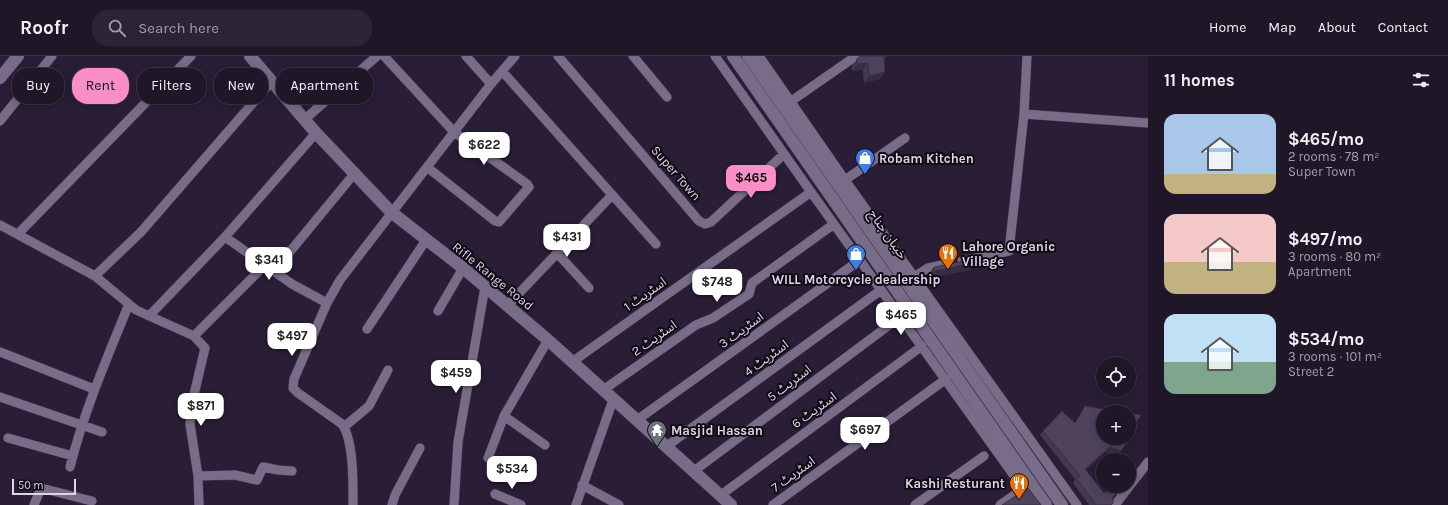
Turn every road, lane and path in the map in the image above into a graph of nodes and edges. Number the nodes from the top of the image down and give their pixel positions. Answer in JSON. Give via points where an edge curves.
{"nodes":[{"id":1,"x":18,"y":56,"type":"edge"},
{"id":2,"x":52,"y":56,"type":"edge"},
{"id":3,"x":191,"y":56,"type":"edge"},
{"id":4,"x":250,"y":56,"type":"edge"},
{"id":5,"x":377,"y":56,"type":"edge"},
{"id":6,"x":384,"y":56,"type":"edge"},
{"id":7,"x":466,"y":56,"type":"edge"},
{"id":8,"x":515,"y":56,"type":"edge"},
{"id":9,"x":558,"y":56,"type":"edge"},
{"id":10,"x":633,"y":56,"type":"edge"},
{"id":11,"x":715,"y":56,"type":"edge"},
{"id":12,"x":733,"y":56,"type":"edge"},
{"id":13,"x":748,"y":56,"type":"edge"},
{"id":14,"x":759,"y":56,"type":"edge"},
{"id":15,"x":856,"y":56,"type":"edge"},
{"id":16,"x":1027,"y":56,"type":"edge"},
{"id":17,"x":502,"y":71,"type":"junction"},
{"id":18,"x":0,"y":78,"type":"edge"},
{"id":19,"x":272,"y":81,"type":"junction"},
{"id":20,"x":491,"y":84,"type":"junction"},
{"id":21,"x":667,"y":96,"type":"dead end"},
{"id":22,"x":790,"y":102,"type":"junction"},
{"id":23,"x":1024,"y":114,"type":"junction"},
{"id":24,"x":305,"y":119,"type":"junction"},
{"id":25,"x":0,"y":121,"type":"edge"},
{"id":26,"x":1148,"y":123,"type":"edge"},
{"id":27,"x":454,"y":132,"type":"junction"},
{"id":28,"x":316,"y":133,"type":"junction"},
{"id":29,"x":905,"y":138,"type":"dead end"},
{"id":30,"x":784,"y":154,"type":"junction"},
{"id":31,"x":427,"y":167,"type":"junction"},
{"id":32,"x":354,"y":174,"type":"junction"},
{"id":33,"x":844,"y":180,"type":"junction"},
{"id":34,"x":810,"y":192,"type":"junction"},
{"id":35,"x":612,"y":195,"type":"junction"},
{"id":36,"x":390,"y":212,"type":"junction"},
{"id":37,"x":834,"y":224,"type":"junction"},
{"id":38,"x":0,"y":225,"type":"edge"},
{"id":39,"x":18,"y":234,"type":"junction"},
{"id":40,"x":225,"y":237,"type":"junction"},
{"id":41,"x":426,"y":240,"type":"junction"},
{"id":42,"x":656,"y":244,"type":"dead end"},
{"id":43,"x":557,"y":254,"type":"junction"},
{"id":44,"x":860,"y":260,"type":"junction"},
{"id":45,"x":265,"y":265,"type":"junction"},
{"id":46,"x":463,"y":268,"type":"junction"},
{"id":47,"x":274,"y":271,"type":"junction"},
{"id":48,"x":95,"y":276,"type":"junction"},
{"id":49,"x":914,"y":277,"type":"junction"},
{"id":50,"x":485,"y":287,"type":"junction"},
{"id":51,"x":589,"y":288,"type":"dead end"},
{"id":52,"x":881,"y":290,"type":"junction"},
{"id":53,"x":327,"y":303,"type":"junction"},
{"id":54,"x":129,"y":304,"type":"junction"},
{"id":55,"x":507,"y":306,"type":"junction"},
{"id":56,"x":438,"y":311,"type":"dead end"},
{"id":57,"x":150,"y":316,"type":"junction"},
{"id":58,"x":900,"y":317,"type":"junction"},
{"id":59,"x":367,"y":329,"type":"dead end"},
{"id":60,"x":194,"y":336,"type":"junction"},
{"id":61,"x":548,"y":340,"type":"junction"},
{"id":62,"x":922,"y":346,"type":"junction"},
{"id":63,"x":0,"y":352,"type":"edge"},
{"id":64,"x":572,"y":362,"type":"junction"},
{"id":65,"x":388,"y":370,"type":"dead end"},
{"id":66,"x":946,"y":379,"type":"junction"},
{"id":67,"x":94,"y":389,"type":"junction"},
{"id":68,"x":603,"y":390,"type":"junction"},
{"id":69,"x":0,"y":397,"type":"edge"},
{"id":70,"x":613,"y":400,"type":"junction"},
{"id":71,"x":504,"y":416,"type":"junction"},
{"id":72,"x":637,"y":420,"type":"junction"},
{"id":73,"x":82,"y":424,"type":"junction"},
{"id":74,"x":344,"y":427,"type":"junction"},
{"id":75,"x":102,"y":432,"type":"dead end"},
{"id":76,"x":8,"y":438,"type":"dead end"},
{"id":77,"x":545,"y":445,"type":"dead end"},
{"id":78,"x":667,"y":446,"type":"junction"},
{"id":79,"x":420,"y":448,"type":"dead end"},
{"id":80,"x":73,"y":456,"type":"junction"},
{"id":81,"x":984,"y":456,"type":"dead end"},
{"id":82,"x":488,"y":458,"type":"dead end"},
{"id":83,"x":1148,"y":462,"type":"edge"},
{"id":84,"x":70,"y":467,"type":"dead end"},
{"id":85,"x":292,"y":471,"type":"dead end"},
{"id":86,"x":694,"y":471,"type":"junction"},
{"id":87,"x":198,"y":476,"type":"junction"},
{"id":88,"x":582,"y":485,"type":"junction"},
{"id":89,"x":1023,"y":489,"type":"junction"},
{"id":90,"x":495,"y":494,"type":"dead end"},
{"id":91,"x":721,"y":495,"type":"junction"},
{"id":92,"x":92,"y":501,"type":"dead end"},
{"id":93,"x":34,"y":505,"type":"edge"},
{"id":94,"x":199,"y":505,"type":"edge"},
{"id":95,"x":353,"y":505,"type":"edge"},
{"id":96,"x":392,"y":505,"type":"edge"},
{"id":97,"x":454,"y":505,"type":"edge"},
{"id":98,"x":521,"y":505,"type":"edge"},
{"id":99,"x":576,"y":505,"type":"edge"},
{"id":100,"x":619,"y":505,"type":"edge"},
{"id":101,"x":731,"y":505,"type":"edge"},
{"id":102,"x":772,"y":505,"type":"edge"},
{"id":103,"x":915,"y":505,"type":"edge"},
{"id":104,"x":1000,"y":505,"type":"edge"},
{"id":105,"x":1035,"y":505,"type":"edge"},
{"id":106,"x":1046,"y":505,"type":"edge"},
{"id":107,"x":1062,"y":505,"type":"edge"},
{"id":108,"x":1077,"y":505,"type":"edge"},
{"id":109,"x":1115,"y":505,"type":"edge"}],
"edges":[{"from":1,"to":18,"type":"main road"},
{"from":2,"to":25,"type":"street"},
{"from":3,"to":39,"type":"street"},
{"from":4,"to":19,"type":"main road","name":"Rifle Range Road"},
{"from":5,"to":24,"type":"street"},
{"from":6,"to":27,"type":"street"},
{"from":7,"to":20,"type":"street"},
{"from":8,"to":17,"type":"street"},
{"from":9,"to":30,"type":"street","name":"Super Town","via":[[699,221],[705,224],[711,222]]},
{"from":10,"to":21,"type":"street"},
{"from":11,"to":30,"type":"street"},
{"from":12,"to":106,"type":"main road","name":"خیبان جناح"},
{"from":13,"to":107,"type":"main road","name":"خیبان جناح"},
{"from":14,"to":22,"type":"street"},
{"from":15,"to":22,"type":"street"},
{"from":16,"to":23,"type":"street"},
{"from":17,"to":20,"type":"street"},
{"from":17,"to":35,"type":"street"},
{"from":19,"to":24,"type":"main road","name":"Rifle Range Road"},
{"from":19,"to":48,"type":"street","via":[[141,232]]},
{"from":20,"to":27,"type":"street"},
{"from":22,"to":33,"type":"street"},
{"from":23,"to":26,"type":"street"},
{"from":23,"to":49,"type":"street","via":[[1009,251],[928,268]]},
{"from":24,"to":28,"type":"main road","name":"Rifle Range Road"},
{"from":27,"to":31,"type":"street"},
{"from":27,"to":31,"type":"street","via":[[529,187],[499,222]]},
{"from":28,"to":32,"type":"main road","name":"Rifle Range Road"},
{"from":28,"to":40,"type":"street"},
{"from":29,"to":33,"type":"street"},
{"from":30,"to":34,"type":"street"},
{"from":31,"to":36,"type":"street"},
{"from":32,"to":36,"type":"main road","name":"Rifle Range Road"},
{"from":32,"to":47,"type":"street"},
{"from":33,"to":49,"type":"street"},
{"from":34,"to":37,"type":"street"},
{"from":34,"to":64,"type":"street","name":"اسٹریٹ 1"},
{"from":35,"to":42,"type":"street"},
{"from":35,"to":43,"type":"street"},
{"from":36,"to":41,"type":"main road","name":"Rifle Range Road"},
{"from":36,"to":53,"type":"street","via":[[340,280]]},
{"from":37,"to":44,"type":"street"},
{"from":37,"to":68,"type":"street","name":"اسٹریٹ 2","via":[[752,283],[749,294],[713,318],[696,325]]},
{"from":38,"to":39,"type":"street"},
{"from":39,"to":48,"type":"street"},
{"from":40,"to":45,"type":"street"},
{"from":40,"to":57,"type":"street"},
{"from":41,"to":46,"type":"main road","name":"Rifle Range Road"},
{"from":41,"to":59,"type":"street"},
{"from":43,"to":51,"type":"street"},
{"from":43,"to":55,"type":"street"},
{"from":44,"to":52,"type":"street"},
{"from":44,"to":72,"type":"street","name":"اسٹریٹ 3"},
{"from":45,"to":47,"type":"street"},
{"from":45,"to":60,"type":"street"},
{"from":46,"to":50,"type":"main road","name":"Rifle Range Road"},
{"from":46,"to":56,"type":"street"},
{"from":47,"to":53,"type":"street"},
{"from":48,"to":54,"type":"street"},
{"from":49,"to":108,"type":"street"},
{"from":50,"to":55,"type":"main road","name":"Rifle Range Road"},
{"from":50,"to":97,"type":"street","via":[[458,442]]},
{"from":52,"to":58,"type":"street"},
{"from":52,"to":78,"type":"street","name":"اسٹریٹ 4"},
{"from":53,"to":74,"type":"street","via":[[294,379],[293,388]]},
{"from":54,"to":57,"type":"street"},
{"from":54,"to":67,"type":"street"},
{"from":55,"to":61,"type":"main road","name":"Rifle Range Road"},
{"from":57,"to":60,"type":"street"},
{"from":58,"to":62,"type":"street"},
{"from":58,"to":86,"type":"street","name":"اسٹریٹ 5"},
{"from":60,"to":87,"type":"street","via":[[205,348],[192,403],[190,424]]},
{"from":61,"to":64,"type":"main road","name":"Rifle Range Road"},
{"from":61,"to":71,"type":"street"},
{"from":62,"to":66,"type":"street"},
{"from":62,"to":91,"type":"street","name":"اسٹریٹ 6"},
{"from":63,"to":67,"type":"street"},
{"from":64,"to":68,"type":"main road","name":"Rifle Range Road"},
{"from":65,"to":74,"type":"street","via":[[370,406]]},
{"from":66,"to":89,"type":"street"},
{"from":66,"to":102,"type":"street","name":"اسٹریٹ 7"},
{"from":67,"to":73,"type":"street"},
{"from":68,"to":70,"type":"main road","name":"Rifle Range Road"},
{"from":69,"to":73,"type":"street"},
{"from":70,"to":72,"type":"main road","name":"Rifle Range Road"},
{"from":70,"to":88,"type":"street"},
{"from":71,"to":77,"type":"street"},
{"from":71,"to":82,"type":"street"},
{"from":72,"to":78,"type":"main road","name":"Rifle Range Road"},
{"from":73,"to":75,"type":"street"},
{"from":73,"to":80,"type":"street"},
{"from":74,"to":95,"type":"street","via":[[353,472]]},
{"from":76,"to":80,"type":"street"},
{"from":78,"to":86,"type":"main road","name":"Rifle Range Road"},
{"from":79,"to":96,"type":"street"},
{"from":80,"to":84,"type":"street"},
{"from":81,"to":103,"type":"street"},
{"from":83,"to":109,"type":"street"},
{"from":85,"to":87,"type":"street","via":[[263,467],[257,480],[235,475]]},
{"from":86,"to":91,"type":"main road","name":"Rifle Range Road"},
{"from":87,"to":94,"type":"street"},
{"from":88,"to":99,"type":"street"},
{"from":88,"to":100,"type":"street"},
{"from":89,"to":104,"type":"street"},
{"from":89,"to":105,"type":"street"},
{"from":90,"to":98,"type":"street"},
{"from":91,"to":101,"type":"main road","name":"Rifle Range Road"},
{"from":92,"to":93,"type":"street","via":[[41,488]]}]}
